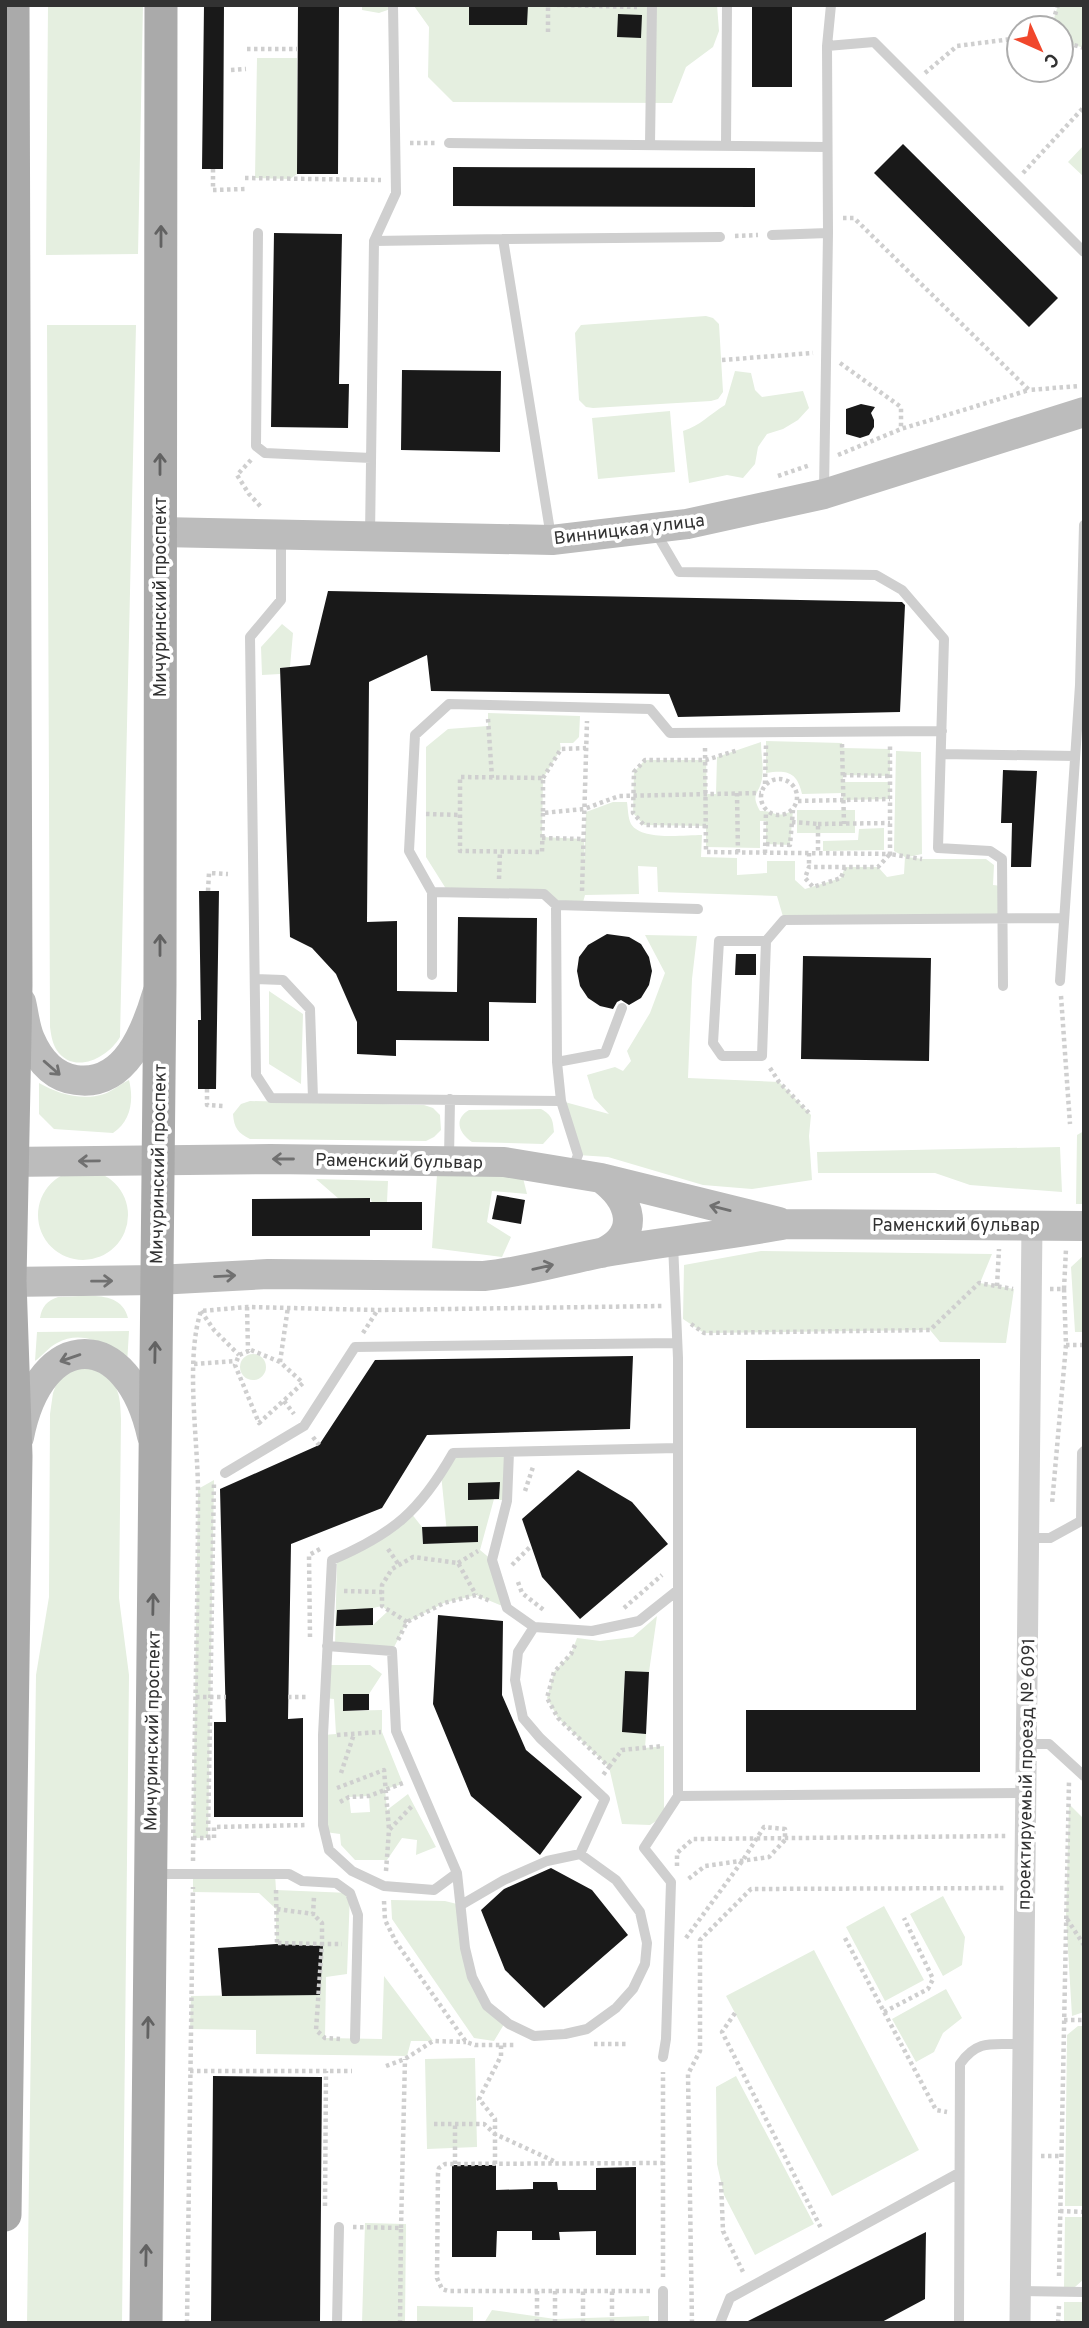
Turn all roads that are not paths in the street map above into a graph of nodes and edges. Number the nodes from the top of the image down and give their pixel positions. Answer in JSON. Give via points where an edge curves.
{"nodes":[{"id":1,"x":13,"y":5,"type":"edge"},
{"id":2,"x":161,"y":5,"type":"edge"},
{"id":3,"x":393,"y":5,"type":"edge"},
{"id":4,"x":727,"y":5,"type":"edge"},
{"id":5,"x":831,"y":5,"type":"edge"},
{"id":6,"x":652,"y":6,"type":"edge"},
{"id":7,"x":827,"y":46,"type":"junction"},
{"id":8,"x":9,"y":143,"type":"edge"},
{"id":9,"x":449,"y":143,"type":"dead end"},
{"id":10,"x":650,"y":144,"type":"junction"},
{"id":11,"x":726,"y":145,"type":"junction"},
{"id":12,"x":827,"y":146,"type":"junction"},
{"id":13,"x":258,"y":233,"type":"dead end"},
{"id":14,"x":828,"y":233,"type":"junction"},
{"id":15,"x":772,"y":235,"type":"dead end"},
{"id":16,"x":720,"y":237,"type":"dead end"},
{"id":17,"x":503,"y":239,"type":"junction"},
{"id":18,"x":374,"y":241,"type":"junction"},
{"id":19,"x":1084,"y":252,"type":"edge"},
{"id":20,"x":1083,"y":409,"type":"edge"},
{"id":21,"x":371,"y":458,"type":"junction"},
{"id":22,"x":824,"y":494,"type":"junction"},
{"id":23,"x":275,"y":524,"type":"junction"},
{"id":24,"x":1084,"y":525,"type":"edge"},
{"id":25,"x":654,"y":528,"type":"junction"},
{"id":26,"x":160,"y":532,"type":"junction"},
{"id":27,"x":370,"y":537,"type":"junction"},
{"id":28,"x":552,"y":540,"type":"junction"},
{"id":29,"x":10,"y":571,"type":"edge"},
{"id":30,"x":1082,"y":685,"type":"edge"},
{"id":31,"x":942,"y":731,"type":"junction"},
{"id":32,"x":941,"y":754,"type":"junction"},
{"id":33,"x":1074,"y":756,"type":"junction"},
{"id":34,"x":432,"y":892,"type":"junction"},
{"id":35,"x":556,"y":905,"type":"junction"},
{"id":36,"x":698,"y":909,"type":"dead end"},
{"id":37,"x":1064,"y":918,"type":"junction"},
{"id":38,"x":1002,"y":919,"type":"junction"},
{"id":39,"x":766,"y":941,"type":"junction"},
{"id":40,"x":432,"y":975,"type":"dead end"},
{"id":41,"x":255,"y":979,"type":"junction"},
{"id":42,"x":1060,"y":981,"type":"road end"},
{"id":43,"x":160,"y":984,"type":"junction"},
{"id":44,"x":16,"y":985,"type":"junction"},
{"id":45,"x":1003,"y":986,"type":"dead end"},
{"id":46,"x":622,"y":1008,"type":"dead end"},
{"id":47,"x":557,"y":1062,"type":"junction"},
{"id":48,"x":313,"y":1098,"type":"junction"},
{"id":49,"x":450,"y":1099,"type":"junction"},
{"id":50,"x":561,"y":1101,"type":"junction"},
{"id":51,"x":158,"y":1160,"type":"junction"},
{"id":52,"x":449,"y":1161,"type":"junction"},
{"id":53,"x":8,"y":1162,"type":"edge"},
{"id":54,"x":571,"y":1172,"type":"junction"},
{"id":55,"x":601,"y":1178,"type":"junction"},
{"id":56,"x":786,"y":1224,"type":"junction"},
{"id":57,"x":1032,"y":1226,"type":"junction"},
{"id":58,"x":1084,"y":1226,"type":"edge"},
{"id":59,"x":673,"y":1241,"type":"junction"},
{"id":60,"x":602,"y":1253,"type":"junction"},
{"id":61,"x":157,"y":1280,"type":"junction"},
{"id":62,"x":7,"y":1282,"type":"edge"},
{"id":63,"x":677,"y":1343,"type":"junction"},
{"id":64,"x":154,"y":1447,"type":"junction"},
{"id":65,"x":678,"y":1448,"type":"junction"},
{"id":66,"x":1084,"y":1451,"type":"edge"},
{"id":67,"x":509,"y":1452,"type":"junction"},
{"id":68,"x":16,"y":1456,"type":"junction"},
{"id":69,"x":225,"y":1473,"type":"dead end"},
{"id":70,"x":1029,"y":1538,"type":"junction"},
{"id":71,"x":678,"y":1590,"type":"junction"},
{"id":72,"x":534,"y":1627,"type":"junction"},
{"id":73,"x":327,"y":1646,"type":"junction"},
{"id":74,"x":1026,"y":1744,"type":"junction"},
{"id":75,"x":1084,"y":1776,"type":"edge"},
{"id":76,"x":1026,"y":1793,"type":"junction"},
{"id":77,"x":678,"y":1797,"type":"junction"},
{"id":78,"x":580,"y":1854,"type":"junction"},
{"id":79,"x":457,"y":1873,"type":"junction"},
{"id":80,"x":150,"y":1874,"type":"junction"},
{"id":81,"x":461,"y":1905,"type":"junction"},
{"id":82,"x":669,"y":1959,"type":"junction"},
{"id":83,"x":645,"y":1965,"type":"junction"},
{"id":84,"x":355,"y":2039,"type":"road end"},
{"id":85,"x":1023,"y":2044,"type":"junction"},
{"id":86,"x":663,"y":2057,"type":"road end"},
{"id":87,"x":959,"y":2173,"type":"junction"},
{"id":88,"x":5,"y":2215,"type":"edge"},
{"id":89,"x":339,"y":2227,"type":"road end"},
{"id":90,"x":663,"y":2291,"type":"road end"},
{"id":91,"x":1020,"y":2291,"type":"junction"},
{"id":92,"x":1084,"y":2292,"type":"edge"},
{"id":93,"x":146,"y":2323,"type":"edge"},
{"id":94,"x":337,"y":2323,"type":"edge"},
{"id":95,"x":663,"y":2323,"type":"edge"},
{"id":96,"x":720,"y":2323,"type":"edge"},
{"id":97,"x":959,"y":2323,"type":"edge"},
{"id":98,"x":1020,"y":2323,"type":"edge"}],
"edges":[{"from":1,"to":8,"type":"main road"},
{"from":26,"to":2,"type":"main road","name":"Мичуринский проспект","one_way":true},
{"from":3,"to":18,"type":"lane","via":[[396,193]]},
{"from":4,"to":11,"type":"lane"},
{"from":5,"to":7,"type":"lane"},
{"from":6,"to":10,"type":"lane"},
{"from":7,"to":12,"type":"lane"},
{"from":7,"to":19,"type":"lane","via":[[874,41]]},
{"from":8,"to":29,"type":"main road"},
{"from":9,"to":10,"type":"lane"},
{"from":10,"to":11,"type":"lane"},
{"from":11,"to":12,"type":"lane"},
{"from":12,"to":14,"type":"lane"},
{"from":13,"to":21,"type":"lane","via":[[256,446],[265,453]]},
{"from":14,"to":15,"type":"lane"},
{"from":14,"to":22,"type":"lane"},
{"from":16,"to":17,"type":"lane"},
{"from":17,"to":18,"type":"lane"},
{"from":17,"to":28,"type":"lane"},
{"from":18,"to":21,"type":"lane"},
{"from":20,"to":22,"type":"street","name":"Винницкая улица"},
{"from":21,"to":27,"type":"lane"},
{"from":22,"to":25,"type":"street","name":"Винницкая улица"},
{"from":23,"to":26,"type":"street","name":"Винницкая улица"},
{"from":23,"to":27,"type":"street","name":"Винницкая улица"},
{"from":23,"to":41,"type":"lane","via":[[281,600],[250,637]]},
{"from":24,"to":30,"type":"lane"},
{"from":25,"to":28,"type":"street","name":"Винницкая улица"},
{"from":25,"to":31,"type":"lane","via":[[679,572],[876,575],[902,590],[944,639]]},
{"from":43,"to":26,"type":"main road","name":"Мичуринский проспект","one_way":true},
{"from":27,"to":28,"type":"street","name":"Винницкая улица"},
{"from":29,"to":44,"type":"main road"},
{"from":30,"to":33,"type":"lane"},
{"from":31,"to":32,"type":"lane"},
{"from":31,"to":34,"type":"lane","via":[[670,733],[650,709],[449,704],[415,735],[409,851]]},
{"from":32,"to":33,"type":"lane"},
{"from":32,"to":38,"type":"lane","via":[[938,848],[990,851],[1002,859]]},
{"from":33,"to":37,"type":"lane"},
{"from":34,"to":35,"type":"lane","via":[[544,894]]},
{"from":34,"to":40,"type":"lane"},
{"from":35,"to":36,"type":"lane"},
{"from":35,"to":47,"type":"lane"},
{"from":37,"to":38,"type":"lane"},
{"from":37,"to":42,"type":"lane"},
{"from":38,"to":39,"type":"lane","via":[[784,920]]},
{"from":38,"to":45,"type":"lane"},
{"from":39,"to":39,"type":"lane","via":[[762,1056],[722,1056],[713,1043],[719,941]]},
{"from":41,"to":48,"type":"lane","via":[[283,980],[310,1009]]},
{"from":41,"to":48,"type":"lane","via":[[256,1074],[271,1097]]},
{"from":44,"to":43,"type":"street","one_way":true,"via":[[40,1057],[52,1071],[84,1081],[104,1078],[132,1053],[149,1022]]},
{"from":43,"to":51,"type":"main road","name":"Мичуринский проспект"},
{"from":44,"to":53,"type":"main road"},
{"from":46,"to":47,"type":"lane","via":[[605,1053]]},
{"from":47,"to":50,"type":"lane"},
{"from":48,"to":49,"type":"lane"},
{"from":49,"to":50,"type":"lane"},
{"from":49,"to":52,"type":"lane"},
{"from":50,"to":54,"type":"lane","via":[[578,1155]]},
{"from":52,"to":51,"type":"street","name":"Раменский бульвар","one_way":true},
{"from":51,"to":53,"type":"street","name":"Раменский бульвар","one_way":true},
{"from":51,"to":61,"type":"main road","name":"Мичуринский проспект"},
{"from":52,"to":54,"type":"street","name":"Раменский бульвар","via":[[504,1162]]},
{"from":53,"to":62,"type":"main road"},
{"from":54,"to":55,"type":"street","name":"Раменский бульвар"},
{"from":56,"to":55,"type":"street","name":"Раменский бульвар","one_way":true},
{"from":55,"to":60,"type":"street","via":[[627,1205],[628,1220],[622,1237]]},
{"from":56,"to":57,"type":"street","name":"Раменский бульвар"},
{"from":56,"to":59,"type":"street","name":"Раменский бульвар"},
{"from":57,"to":58,"type":"street","name":"Раменский бульвар"},
{"from":57,"to":70,"type":"street","name":"проектируемый проезд № 6091"},
{"from":59,"to":60,"type":"street","name":"Раменский бульвар"},
{"from":59,"to":63,"type":"lane"},
{"from":61,"to":60,"type":"street","name":"Раменский бульвар","one_way":true,"via":[[268,1274],[484,1276],[518,1273]]},
{"from":62,"to":61,"type":"street","name":"Раменский бульвар","one_way":true},
{"from":64,"to":61,"type":"main road","name":"Мичуринский проспект","one_way":true},
{"from":62,"to":68,"type":"main road"},
{"from":63,"to":65,"type":"lane"},
{"from":63,"to":69,"type":"lane","via":[[355,1347],[304,1426]]},
{"from":64,"to":68,"type":"street","one_way":true,"via":[[148,1419],[131,1382],[103,1356],[87,1353],[67,1356],[50,1368],[32,1395]]},
{"from":80,"to":64,"type":"main road","name":"Мичуринский проспект","one_way":true},
{"from":65,"to":67,"type":"lane"},
{"from":65,"to":71,"type":"lane"},
{"from":66,"to":70,"type":"lane","via":[[1081,1521],[1050,1538]]},
{"from":67,"to":72,"type":"lane","via":[[507,1501],[492,1560],[507,1608]]},
{"from":67,"to":73,"type":"lane","via":[[453,1453],[411,1513],[380,1538],[332,1560]]},
{"from":68,"to":88,"type":"main road"},
{"from":70,"to":74,"type":"street","name":"проектируемый проезд № 6091"},
{"from":71,"to":72,"type":"lane","via":[[639,1621],[592,1632]]},
{"from":71,"to":77,"type":"lane"},
{"from":72,"to":78,"type":"lane","via":[[518,1652],[515,1680],[523,1718],[605,1799]]},
{"from":73,"to":79,"type":"lane","via":[[392,1651],[396,1731]]},
{"from":73,"to":79,"type":"lane","via":[[323,1825],[329,1850],[352,1871],[384,1886],[434,1890]]},
{"from":74,"to":75,"type":"lane","via":[[1049,1744]]},
{"from":74,"to":76,"type":"street","name":"проектируемый проезд № 6091"},
{"from":76,"to":77,"type":"lane"},
{"from":76,"to":85,"type":"street","name":"проектируемый проезд № 6091"},
{"from":77,"to":82,"type":"lane","via":[[644,1848],[671,1882]]},
{"from":78,"to":81,"type":"lane","via":[[547,1861]]},
{"from":78,"to":83,"type":"lane","via":[[616,1880],[640,1912],[647,1943]]},
{"from":79,"to":81,"type":"lane"},
{"from":80,"to":84,"type":"lane","via":[[289,1874],[302,1881],[336,1883],[350,1893],[358,1915]]},
{"from":93,"to":80,"type":"main road","name":"Мичуринский проспект","one_way":true},
{"from":81,"to":83,"type":"lane","via":[[472,1977],[487,2006],[534,2036],[587,2029],[616,2008]]},
{"from":82,"to":83,"type":"lane"},
{"from":82,"to":86,"type":"lane"},
{"from":85,"to":87,"type":"lane","via":[[980,2044],[960,2064]]},
{"from":85,"to":91,"type":"street","name":"проектируемый проезд № 6091"},
{"from":87,"to":96,"type":"lane","via":[[730,2298]]},
{"from":87,"to":97,"type":"lane"},
{"from":89,"to":94,"type":"lane"},
{"from":90,"to":95,"type":"lane"},
{"from":91,"to":92,"type":"lane"},
{"from":91,"to":98,"type":"street","name":"проектируемый проезд № 6091"}]}
